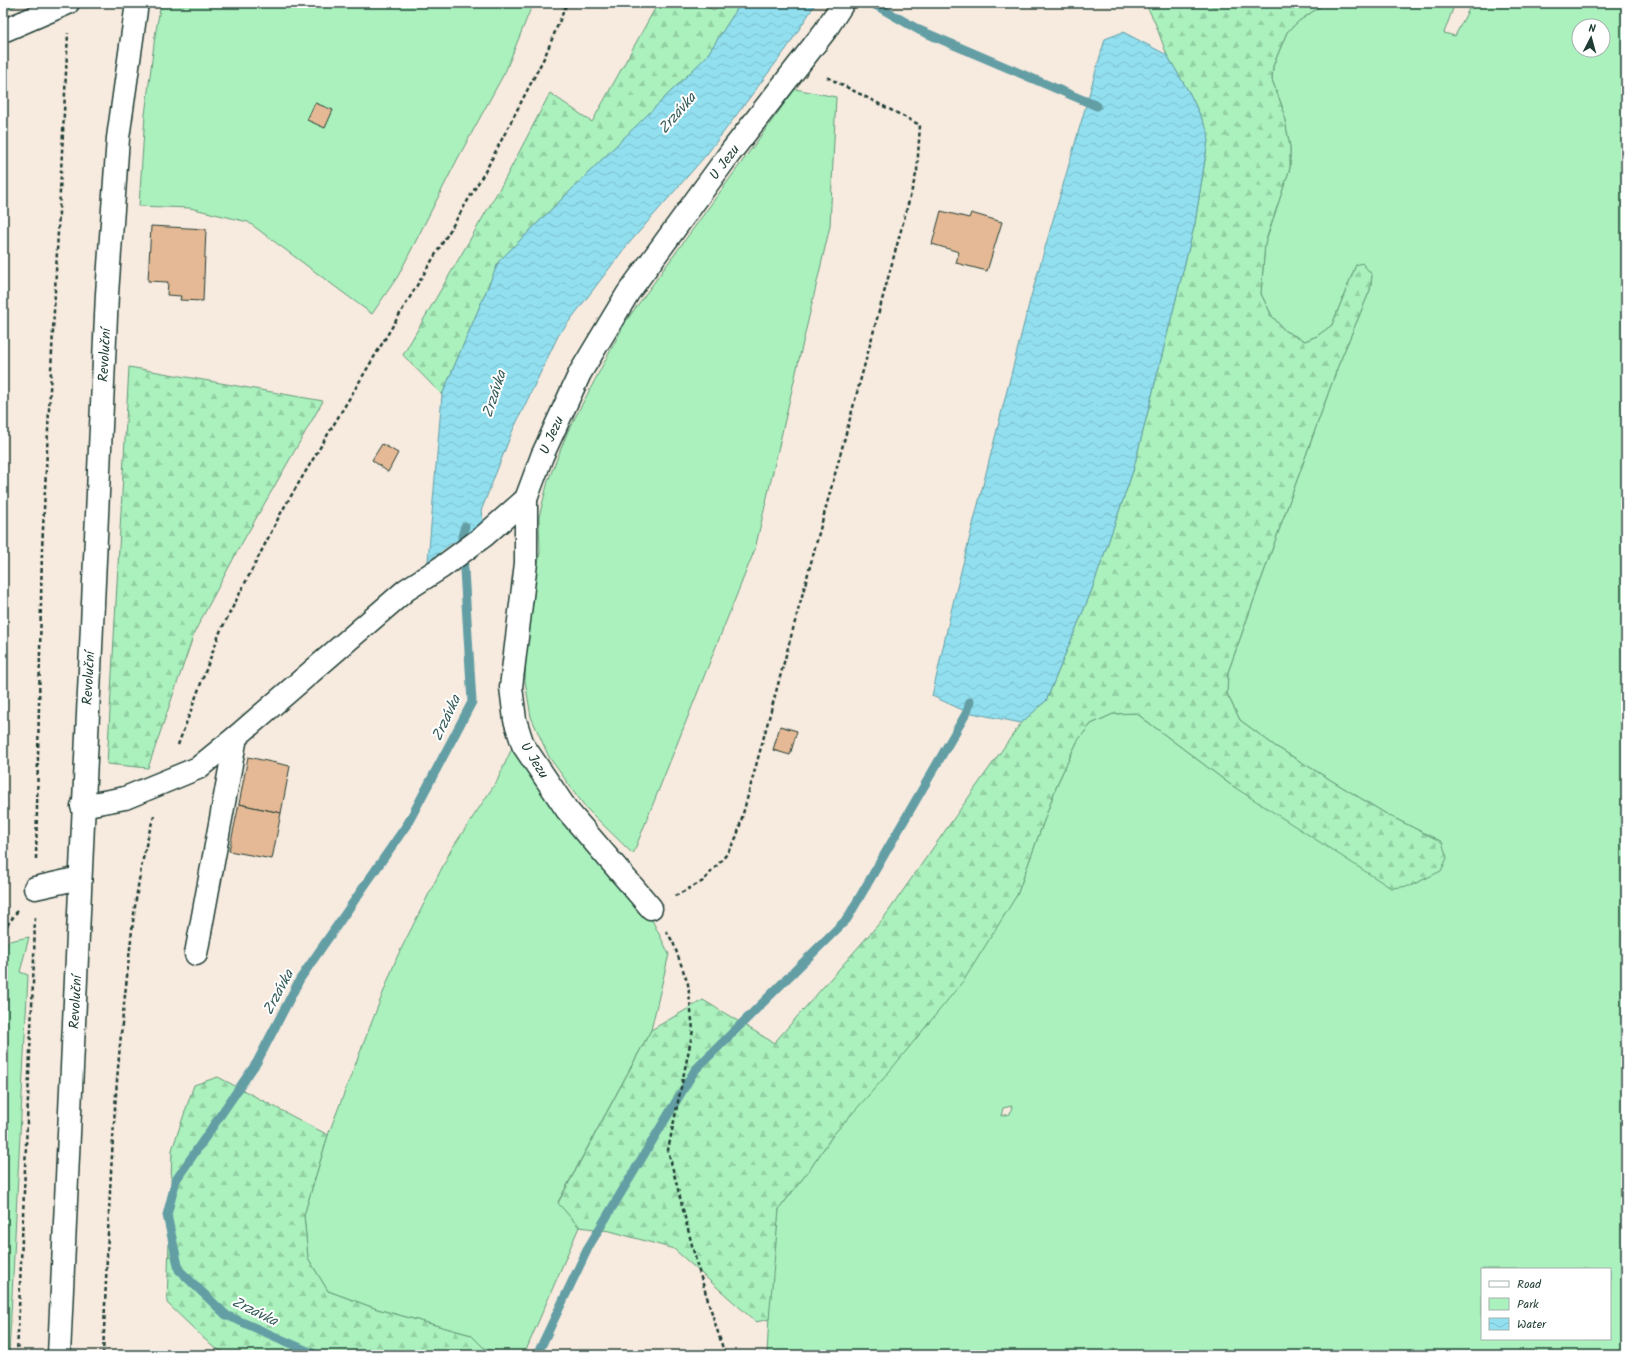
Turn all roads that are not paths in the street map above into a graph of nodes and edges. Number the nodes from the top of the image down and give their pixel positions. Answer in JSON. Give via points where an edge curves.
{"nodes":[{"id":1,"x":68,"y":3,"type":"edge"},
{"id":2,"x":137,"y":3,"type":"edge"},
{"id":3,"x":843,"y":3,"type":"edge"},
{"id":4,"x":3,"y":31,"type":"edge"},
{"id":5,"x":526,"y":499,"type":"junction"},
{"id":6,"x":236,"y":737,"type":"junction"},
{"id":7,"x":82,"y":806,"type":"junction"},
{"id":8,"x":79,"y":887,"type":"junction"},
{"id":9,"x":35,"y":888,"type":"road end"},
{"id":10,"x":651,"y":908,"type":"road end"},
{"id":11,"x":196,"y":954,"type":"dead end"},
{"id":12,"x":59,"y":1355,"type":"edge"}],
"edges":[{"from":1,"to":4,"type":"main road"},
{"from":2,"to":7,"type":"main road","name":"Revoluční","via":[[114,181]]},
{"from":3,"to":5,"type":"main road","name":"U Jezu","via":[[826,31],[730,153],[628,293],[580,374],[542,456]]},
{"from":5,"to":6,"type":"main road","via":[[484,536],[406,590]]},
{"from":5,"to":10,"type":"main road","name":"U Jezu","via":[[526,563],[511,687],[515,720],[523,745],[567,810]]},
{"from":6,"to":7,"type":"main road","via":[[198,768],[125,798]]},
{"from":6,"to":11,"type":"main road"},
{"from":7,"to":8,"type":"main road","name":"Revoluční"},
{"from":8,"to":9,"type":"main road"},
{"from":8,"to":12,"type":"main road","name":"Revoluční"}]}
